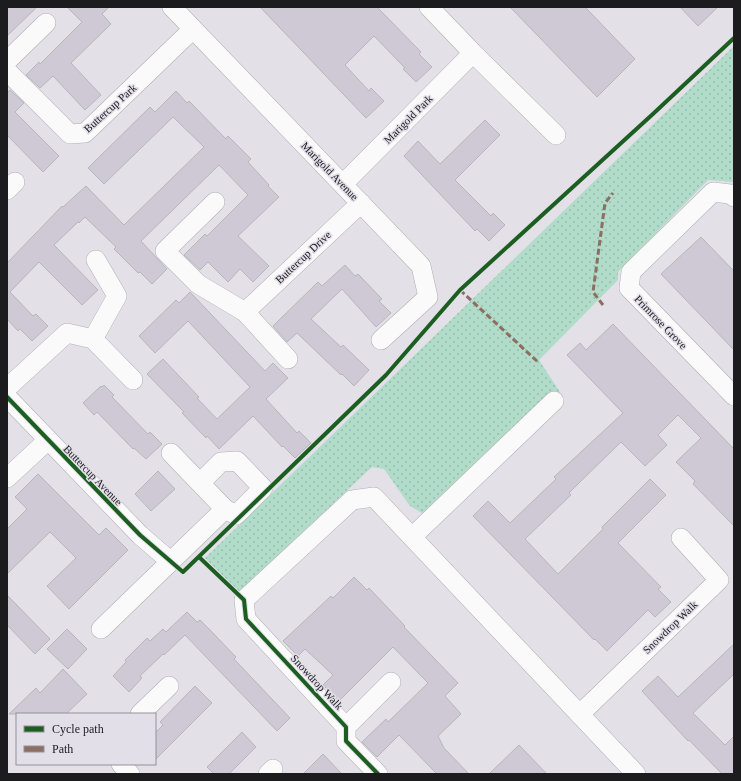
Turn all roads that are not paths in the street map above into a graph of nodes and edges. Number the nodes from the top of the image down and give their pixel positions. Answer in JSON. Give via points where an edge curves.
{"nodes":[{"id":1,"x":172,"y":7,"type":"edge"},
{"id":2,"x":429,"y":7,"type":"edge"},
{"id":3,"x":46,"y":23,"type":"dead end"},
{"id":4,"x":193,"y":29,"type":"junction"},
{"id":5,"x":473,"y":53,"type":"junction"},
{"id":6,"x":7,"y":61,"type":"edge"},
{"id":7,"x":7,"y":71,"type":"edge"},
{"id":8,"x":556,"y":135,"type":"dead end"},
{"id":9,"x":343,"y":184,"type":"junction"},
{"id":10,"x":734,"y":197,"type":"edge"},
{"id":11,"x":215,"y":202,"type":"dead end"},
{"id":12,"x":361,"y":203,"type":"junction"},
{"id":13,"x":96,"y":260,"type":"dead end"},
{"id":14,"x":245,"y":312,"type":"junction"},
{"id":15,"x":93,"y":339,"type":"junction"},
{"id":16,"x":381,"y":340,"type":"dead end"},
{"id":17,"x":288,"y":359,"type":"dead end"},
{"id":18,"x":133,"y":380,"type":"dead end"},
{"id":19,"x":7,"y":388,"type":"edge"},
{"id":20,"x":734,"y":396,"type":"edge"},
{"id":21,"x":7,"y":397,"type":"edge"},
{"id":22,"x":554,"y":401,"type":"dead end"},
{"id":23,"x":48,"y":440,"type":"junction"},
{"id":24,"x":171,"y":453,"type":"dead end"},
{"id":25,"x":7,"y":478,"type":"edge"},
{"id":26,"x":200,"y":483,"type":"junction"},
{"id":27,"x":226,"y":509,"type":"junction"},
{"id":28,"x":412,"y":537,"type":"junction"},
{"id":29,"x":681,"y":538,"type":"dead end"},
{"id":30,"x":170,"y":561,"type":"junction"},
{"id":31,"x":101,"y":628,"type":"dead end"},
{"id":32,"x":391,"y":682,"type":"dead end"},
{"id":33,"x":170,"y":686,"type":"dead end"},
{"id":34,"x":141,"y":713,"type":"edge"},
{"id":35,"x":580,"y":714,"type":"junction"},
{"id":36,"x":346,"y":727,"type":"junction"},
{"id":37,"x":122,"y":765,"type":"edge"},
{"id":38,"x":130,"y":774,"type":"edge"},
{"id":39,"x":378,"y":774,"type":"edge"},
{"id":40,"x":636,"y":774,"type":"edge"}],
"edges":[{"from":1,"to":4,"type":"street","name":"Marigold Avenue"},
{"from":2,"to":5,"type":"street"},
{"from":3,"to":6,"type":"street"},
{"from":4,"to":7,"type":"street","name":"Buttercup Park","via":[[85,133],[70,134]]},
{"from":4,"to":9,"type":"street","name":"Marigold Avenue"},
{"from":5,"to":8,"type":"street"},
{"from":5,"to":9,"type":"street","name":"Marigold Park"},
{"from":9,"to":12,"type":"street","name":"Marigold Avenue"},
{"from":10,"to":20,"type":"street","name":"Primrose Grove","via":[[713,192],[631,272],[629,288]]},
{"from":11,"to":14,"type":"street","via":[[165,251],[198,284]]},
{"from":12,"to":14,"type":"street","name":"Buttercup Drive"},
{"from":12,"to":16,"type":"street","name":"Marigold Avenue","via":[[421,266],[428,297]]},
{"from":13,"to":15,"type":"street","via":[[117,296]]},
{"from":14,"to":17,"type":"street"},
{"from":15,"to":18,"type":"street"},
{"from":15,"to":19,"type":"street","via":[[67,333]]},
{"from":21,"to":23,"type":"street","name":"Buttercup Avenue"},
{"from":22,"to":28,"type":"street"},
{"from":23,"to":25,"type":"street"},
{"from":23,"to":30,"type":"street","name":"Buttercup Avenue","via":[[140,535]]},
{"from":24,"to":26,"type":"street"},
{"from":26,"to":27,"type":"street"},
{"from":26,"to":27,"type":"street","via":[[221,462],[237,461],[263,488],[236,515]]},
{"from":27,"to":30,"type":"street"},
{"from":28,"to":35,"type":"street","name":"Snowdrop Walk"},
{"from":28,"to":36,"type":"street","name":"Snowdrop Walk","via":[[374,497],[352,500],[244,600],[246,620]]},
{"from":29,"to":35,"type":"street","name":"Snowdrop Walk","via":[[719,580]]},
{"from":30,"to":31,"type":"street"},
{"from":32,"to":36,"type":"street"},
{"from":33,"to":34,"type":"street"},
{"from":35,"to":40,"type":"street","name":"Snowdrop Walk"},
{"from":36,"to":39,"type":"street","via":[[346,741]]},
{"from":37,"to":38,"type":"street"}]}
